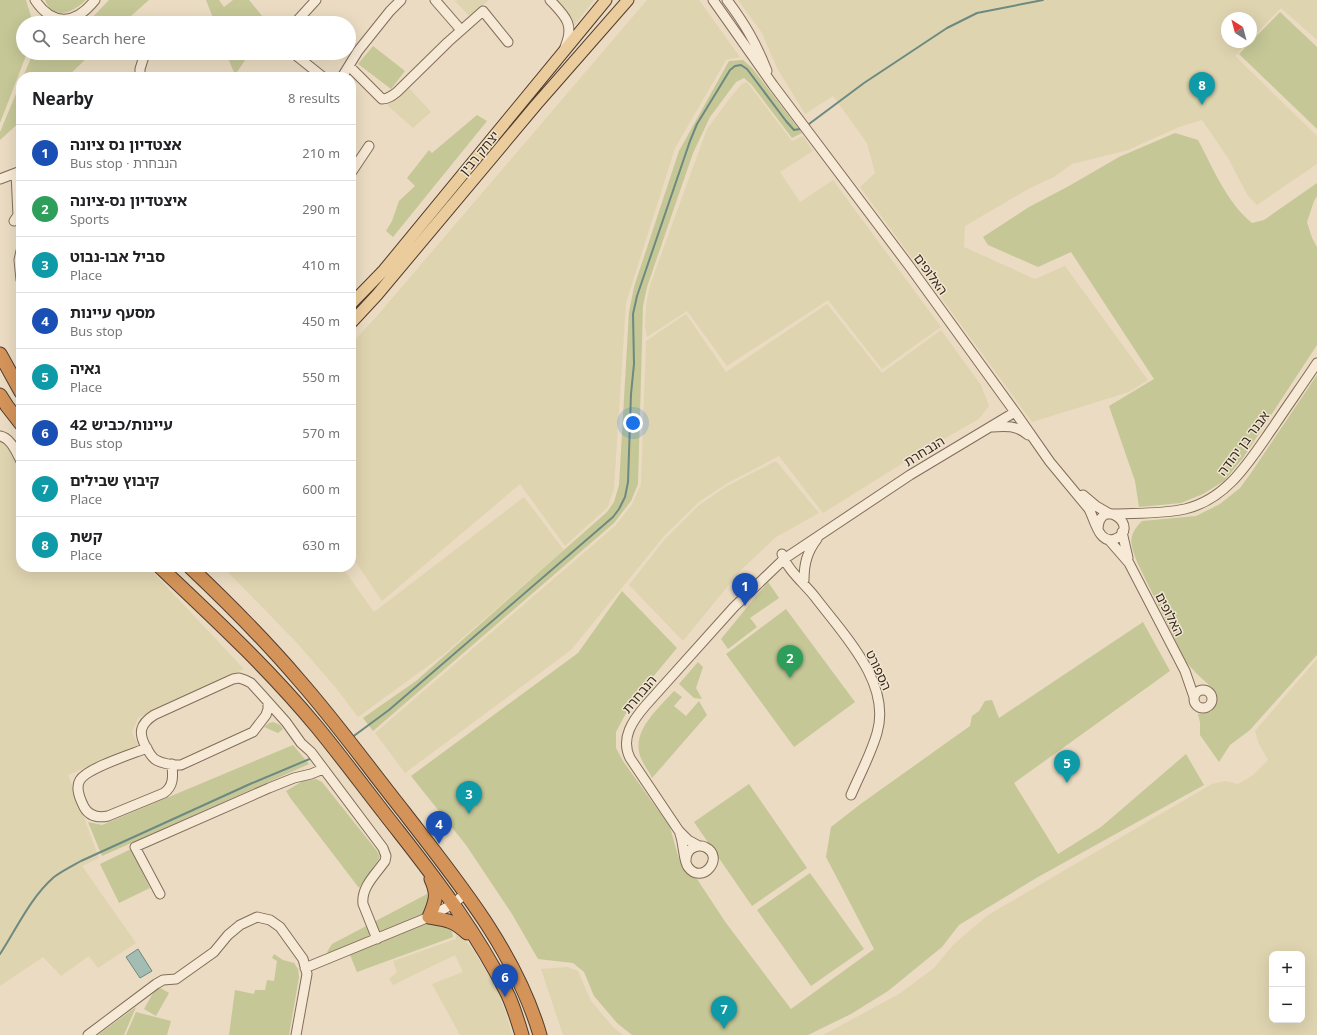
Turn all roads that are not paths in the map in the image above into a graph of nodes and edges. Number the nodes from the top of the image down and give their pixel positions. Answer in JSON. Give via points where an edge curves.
{"nodes":[{"id":1,"x":35,"y":0,"type":"edge"},
{"id":2,"x":95,"y":0,"type":"edge"},
{"id":3,"x":316,"y":0,"type":"edge"},
{"id":4,"x":402,"y":0,"type":"edge"},
{"id":5,"x":435,"y":0,"type":"edge"},
{"id":6,"x":550,"y":0,"type":"edge"},
{"id":7,"x":606,"y":0,"type":"edge"},
{"id":8,"x":628,"y":0,"type":"edge"},
{"id":9,"x":714,"y":0,"type":"edge"},
{"id":10,"x":727,"y":0,"type":"edge"},
{"id":11,"x":51,"y":16,"type":"edge"},
{"id":12,"x":78,"y":16,"type":"edge"},
{"id":13,"x":301,"y":16,"type":"edge"},
{"id":14,"x":461,"y":30,"type":"junction"},
{"id":15,"x":508,"y":42,"type":"dead end"},
{"id":16,"x":564,"y":51,"type":"junction"},
{"id":17,"x":356,"y":54,"type":"edge"},
{"id":18,"x":144,"y":60,"type":"edge"},
{"id":19,"x":302,"y":60,"type":"edge"},
{"id":20,"x":352,"y":60,"type":"edge"},
{"id":21,"x":349,"y":66,"type":"junction"},
{"id":22,"x":141,"y":72,"type":"edge"},
{"id":23,"x":317,"y":72,"type":"edge"},
{"id":24,"x":345,"y":72,"type":"edge"},
{"id":25,"x":355,"y":72,"type":"edge"},
{"id":26,"x":356,"y":73,"type":"edge"},
{"id":27,"x":773,"y":85,"type":"junction"},
{"id":28,"x":369,"y":146,"type":"dead end"},
{"id":29,"x":356,"y":166,"type":"edge"},
{"id":30,"x":16,"y":173,"type":"edge"},
{"id":31,"x":0,"y":179,"type":"edge"},
{"id":32,"x":16,"y":218,"type":"edge"},
{"id":33,"x":14,"y":221,"type":"dead end"},
{"id":34,"x":356,"y":299,"type":"edge"},
{"id":35,"x":356,"y":318,"type":"edge"},
{"id":36,"x":0,"y":354,"type":"edge"},
{"id":37,"x":1317,"y":363,"type":"edge"},
{"id":38,"x":16,"y":383,"type":"edge"},
{"id":39,"x":0,"y":395,"type":"edge"},
{"id":40,"x":1015,"y":412,"type":"junction"},
{"id":41,"x":16,"y":418,"type":"edge"},
{"id":42,"x":988,"y":428,"type":"junction"},
{"id":43,"x":0,"y":436,"type":"edge"},
{"id":44,"x":1032,"y":438,"type":"junction"},
{"id":45,"x":16,"y":453,"type":"edge"},
{"id":46,"x":1065,"y":480,"type":"junction"},
{"id":47,"x":1145,"y":513,"type":"junction"},
{"id":48,"x":1113,"y":514,"type":"junction"},
{"id":49,"x":849,"y":516,"type":"junction"},
{"id":50,"x":1098,"y":528,"type":"junction"},
{"id":51,"x":1123,"y":530,"type":"junction"},
{"id":52,"x":821,"y":534,"type":"junction"},
{"id":53,"x":1109,"y":540,"type":"junction"},
{"id":54,"x":784,"y":556,"type":"junction"},
{"id":55,"x":1132,"y":568,"type":"junction"},
{"id":56,"x":770,"y":571,"type":"junction"},
{"id":57,"x":165,"y":572,"type":"edge"},
{"id":58,"x":195,"y":572,"type":"edge"},
{"id":59,"x":793,"y":572,"type":"junction"},
{"id":60,"x":804,"y":580,"type":"junction"},
{"id":61,"x":810,"y":590,"type":"junction"},
{"id":62,"x":734,"y":607,"type":"junction"},
{"id":63,"x":1184,"y":671,"type":"junction"},
{"id":64,"x":1205,"y":691,"type":"junction"},
{"id":65,"x":1194,"y":697,"type":"junction"},
{"id":66,"x":268,"y":702,"type":"junction"},
{"id":67,"x":282,"y":718,"type":"junction"},
{"id":68,"x":264,"y":719,"type":"junction"},
{"id":69,"x":147,"y":748,"type":"junction"},
{"id":70,"x":317,"y":761,"type":"junction"},
{"id":71,"x":172,"y":764,"type":"junction"},
{"id":72,"x":851,"y":794,"type":"dead end"},
{"id":73,"x":679,"y":831,"type":"junction"},
{"id":74,"x":699,"y":846,"type":"junction"},
{"id":75,"x":420,"y":860,"type":"junction"},
{"id":76,"x":686,"y":860,"type":"junction"},
{"id":77,"x":160,"y":894,"type":"dead end"},
{"id":78,"x":466,"y":894,"type":"junction"},
{"id":79,"x":453,"y":904,"type":"junction"},
{"id":80,"x":429,"y":917,"type":"junction"},
{"id":81,"x":377,"y":939,"type":"junction"},
{"id":82,"x":477,"y":941,"type":"junction"},
{"id":83,"x":305,"y":968,"type":"junction"},
{"id":84,"x":88,"y":1035,"type":"edge"},
{"id":85,"x":296,"y":1035,"type":"edge"},
{"id":86,"x":522,"y":1035,"type":"edge"},
{"id":87,"x":540,"y":1035,"type":"edge"}],
"edges":[{"from":1,"to":11,"type":"street"},
{"from":2,"to":12,"type":"street"},
{"from":3,"to":13,"type":"street"},
{"from":4,"to":17,"type":"street"},
{"from":5,"to":14,"type":"street"},
{"from":6,"to":16,"type":"street","via":[[569,24],[569,36]]},
{"from":7,"to":16,"type":"main road","name":"יצחק רבין"},
{"from":8,"to":35,"type":"main road","name":"יצחק רבין"},
{"from":9,"to":27,"type":"street","name":"האלופים"},
{"from":10,"to":27,"type":"street","name":"האלופים","via":[[751,35]]},
{"from":14,"to":15,"type":"street","via":[[483,12]]},
{"from":14,"to":26,"type":"street","via":[[391,97],[382,99]]},
{"from":16,"to":34,"type":"main road","name":"יצחק רבין","via":[[384,270]]},
{"from":18,"to":22,"type":"street"},
{"from":19,"to":23,"type":"street"},
{"from":20,"to":21,"type":"street"},
{"from":21,"to":24,"type":"street"},
{"from":21,"to":25,"type":"street"},
{"from":27,"to":40,"type":"street","name":"האלופים"},
{"from":28,"to":29,"type":"street"},
{"from":30,"to":31,"type":"street"},
{"from":32,"to":33,"type":"street"},
{"from":36,"to":38,"type":"highway"},
{"from":37,"to":47,"type":"street","name":"אבנר בן יהודה","via":[[1235,480],[1208,500],[1185,509]]},
{"from":39,"to":41,"type":"highway"},
{"from":40,"to":42,"type":"street","name":"הנבחרת"},
{"from":40,"to":44,"type":"street","name":"האלופים"},
{"from":42,"to":44,"type":"street","via":[[1007,426],[1023,431]]},
{"from":42,"to":49,"type":"street","name":"הנבחרת","via":[[910,475]]},
{"from":43,"to":45,"type":"street","via":[[8,440]]},
{"from":44,"to":46,"type":"street","name":"האלופים"},
{"from":46,"to":48,"type":"street","name":"האלופים","via":[[1096,506]]},
{"from":46,"to":50,"type":"street","name":"האלופים","via":[[1090,510]]},
{"from":47,"to":48,"type":"street","name":"אבנר בן יהודה"},
{"from":47,"to":51,"type":"street","name":"אבנר בן יהודה","via":[[1132,519]]},
{"from":48,"to":50,"type":"street","via":[[1103,517]]},
{"from":48,"to":51,"type":"street","via":[[1122,520]]},
{"from":49,"to":52,"type":"street","name":"הנבחרת"},
{"from":49,"to":54,"type":"street","name":"הנבחרת","via":[[816,531]]},
{"from":50,"to":53,"type":"street","via":[[1102,537]]},
{"from":51,"to":53,"type":"street","via":[[1117,538]]},
{"from":51,"to":55,"type":"street","name":"האלופים","via":[[1126,552]]},
{"from":52,"to":54,"type":"street","name":"הנבחרת"},
{"from":52,"to":60,"type":"street","via":[[806,558]]},
{"from":53,"to":55,"type":"street","name":"האלופים"},
{"from":54,"to":56,"type":"street","name":"הנבחרת"},
{"from":54,"to":59,"type":"street","name":"הספורט"},
{"from":54,"to":60,"type":"street","name":"הספורט","via":[[796,566]]},
{"from":54,"to":62,"type":"street","name":"הנבחרת","via":[[764,569]]},
{"from":55,"to":63,"type":"street","name":"האלופים"},
{"from":56,"to":59,"type":"street","via":[[779,569]]},
{"from":56,"to":62,"type":"street","name":"הנבחרת"},
{"from":57,"to":75,"type":"highway","via":[[216,620],[316,726]]},
{"from":58,"to":78,"type":"highway","via":[[236,611],[299,679]]},
{"from":59,"to":61,"type":"street","name":"הספורט"},
{"from":60,"to":61,"type":"street","name":"הספורט"},
{"from":61,"to":72,"type":"street","name":"הספורט","via":[[855,650],[878,695],[880,713],[877,733]]},
{"from":62,"to":73,"type":"street","name":"הנבחרת","via":[[632,721],[627,737],[628,753]]},
{"from":63,"to":64,"type":"street","name":"האלופים"},
{"from":63,"to":65,"type":"street","name":"האלופים"},
{"from":64,"to":65,"type":"street","via":[[1197,693]]},
{"from":64,"to":65,"type":"street","via":[[1211,697],[1207,707],[1198,707]]},
{"from":66,"to":67,"type":"street"},
{"from":66,"to":68,"type":"street"},
{"from":66,"to":69,"type":"street","via":[[245,680],[239,678],[227,681],[146,721],[141,732]]},
{"from":67,"to":68,"type":"street","via":[[274,716]]},
{"from":67,"to":70,"type":"street"},
{"from":68,"to":71,"type":"street","via":[[249,734],[181,765]]},
{"from":69,"to":71,"type":"street","via":[[152,757]]},
{"from":69,"to":71,"type":"street","via":[[84,775],[78,790],[89,813],[98,817],[108,816],[164,793],[172,784]]},
{"from":70,"to":77,"type":"street","via":[[311,774],[269,788],[135,847]]},
{"from":70,"to":81,"type":"street","via":[[385,852],[386,856],[365,889],[363,898]]},
{"from":73,"to":74,"type":"street","name":"הנבחרת"},
{"from":73,"to":76,"type":"street","name":"הנבחרת"},
{"from":74,"to":76,"type":"street","via":[[691,849]]},
{"from":74,"to":76,"type":"street","via":[[711,852],[713,860],[710,868],[702,873],[693,872]]},
{"from":75,"to":79,"type":"highway"},
{"from":75,"to":80,"type":"highway","via":[[435,891],[435,902]]},
{"from":78,"to":79,"type":"street"},
{"from":78,"to":87,"type":"highway","via":[[516,974]]},
{"from":79,"to":80,"type":"street"},
{"from":79,"to":82,"type":"highway"},
{"from":80,"to":81,"type":"street"},
{"from":80,"to":82,"type":"highway","via":[[452,921]]},
{"from":81,"to":83,"type":"street"},
{"from":82,"to":86,"type":"highway","via":[[508,996]]},
{"from":83,"to":84,"type":"street","via":[[303,959],[280,927],[270,920],[257,917],[240,925],[214,952],[176,979],[163,980],[156,984]]},
{"from":83,"to":85,"type":"street"}]}
